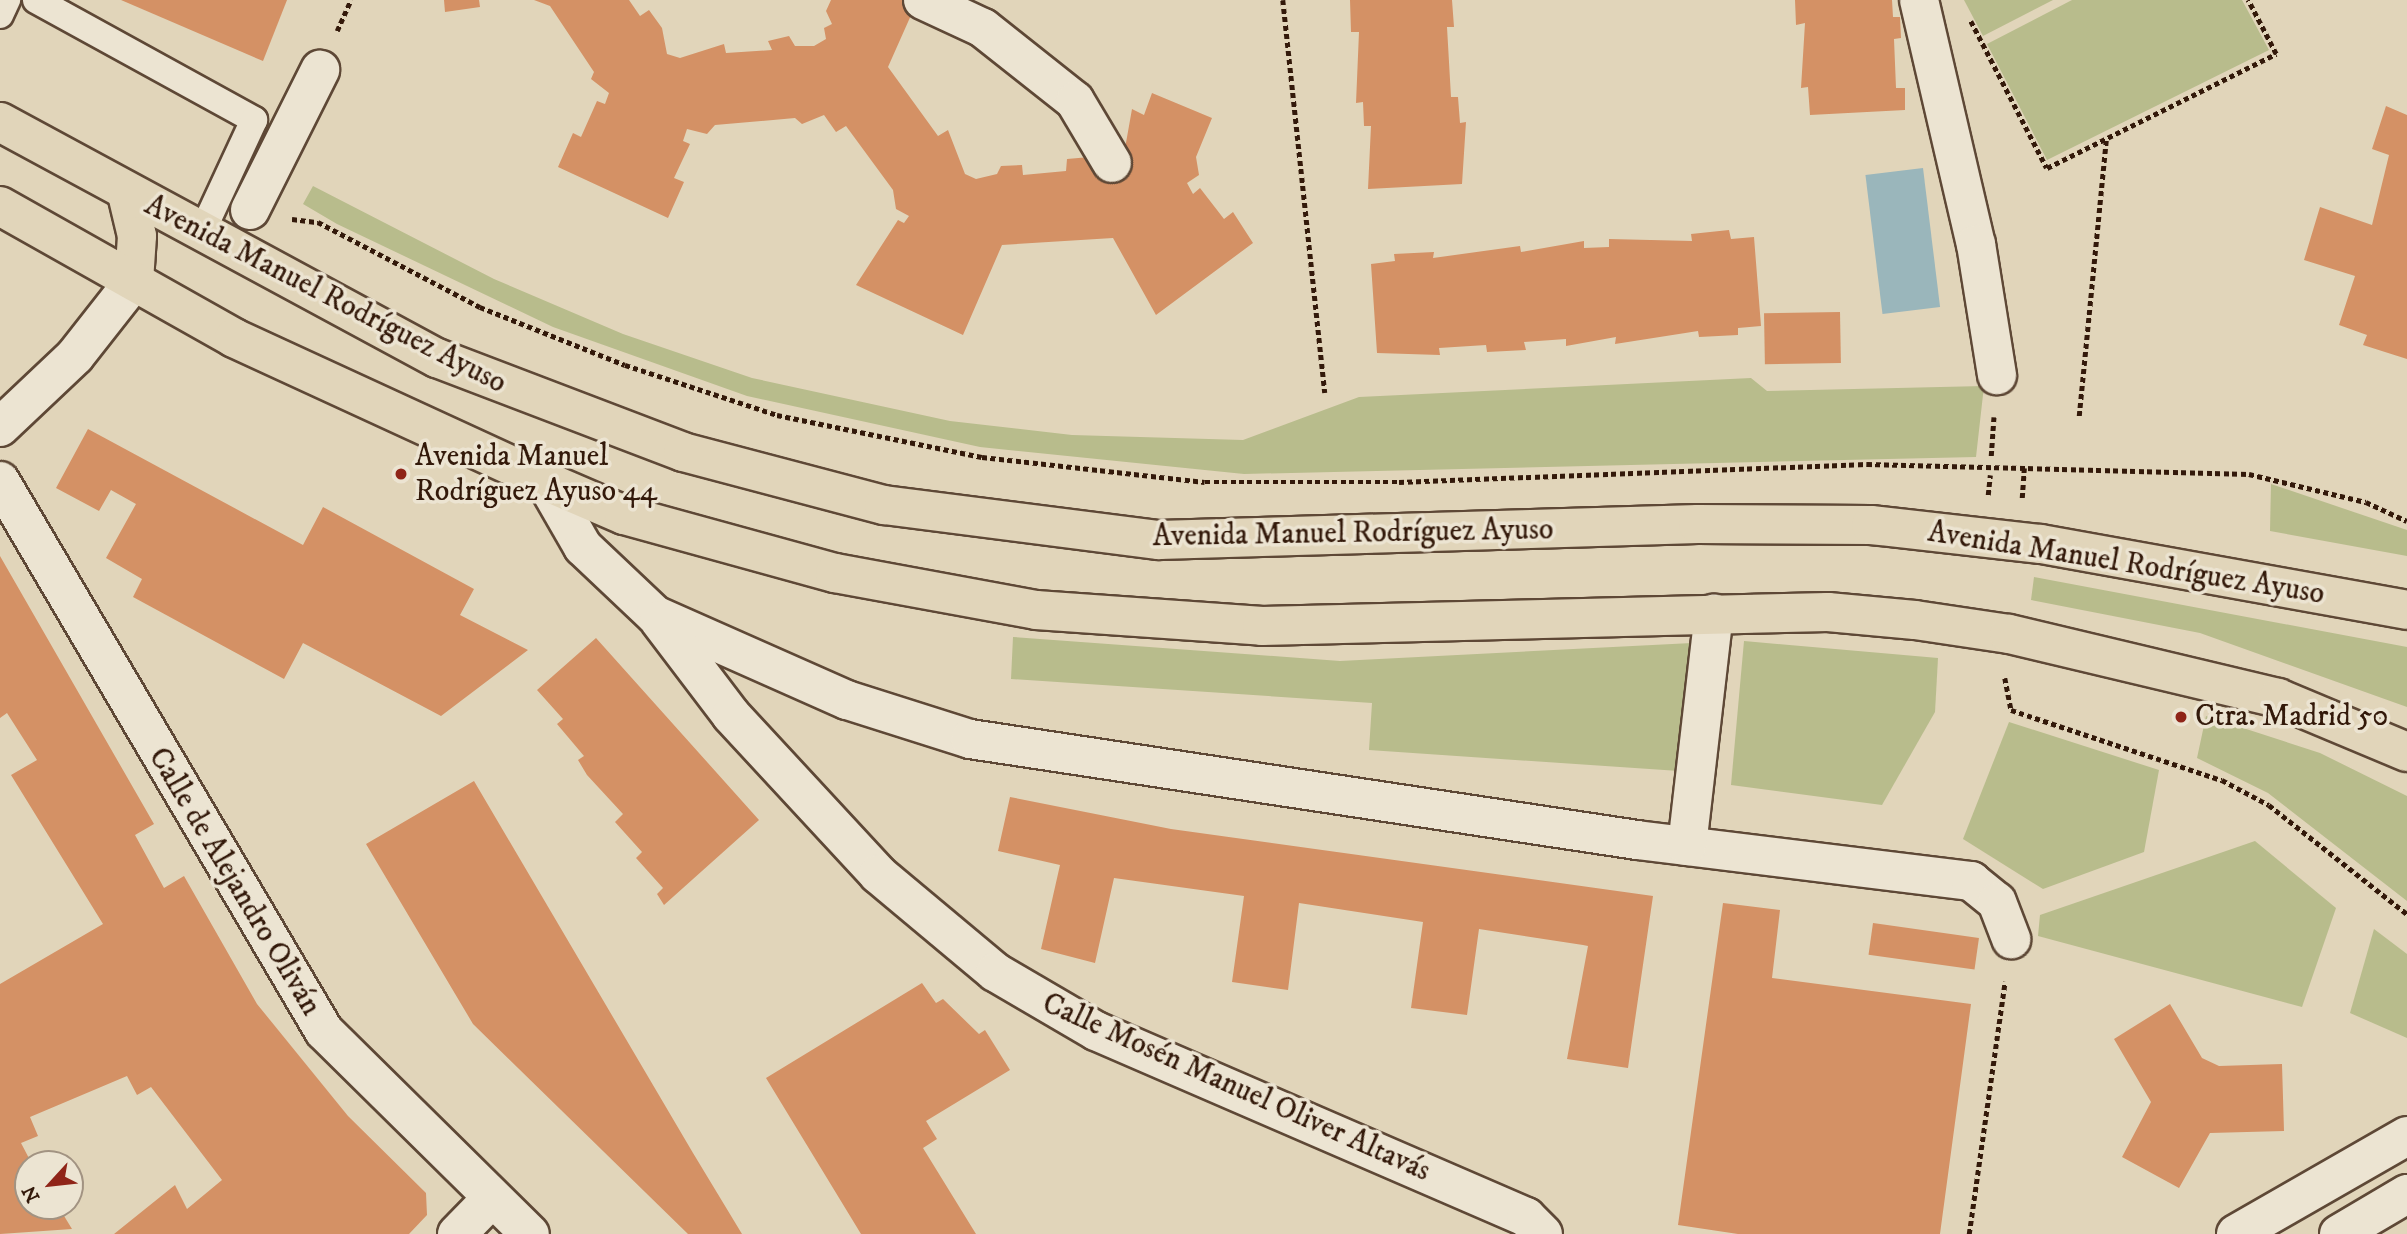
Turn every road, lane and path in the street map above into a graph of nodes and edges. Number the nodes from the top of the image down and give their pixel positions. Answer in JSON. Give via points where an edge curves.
{"nodes":[{"id":1,"x":7,"y":0,"type":"edge"},
{"id":2,"x":36,"y":0,"type":"edge"},
{"id":3,"x":923,"y":0,"type":"edge"},
{"id":4,"x":1283,"y":0,"type":"edge"},
{"id":5,"x":1919,"y":0,"type":"edge"},
{"id":6,"x":2248,"y":0,"type":"edge"},
{"id":7,"x":1966,"y":12,"type":"dead end"},
{"id":8,"x":0,"y":15,"type":"edge"},
{"id":9,"x":320,"y":69,"type":"dead end"},
{"id":10,"x":0,"y":122,"type":"edge"},
{"id":11,"x":2106,"y":139,"type":"junction"},
{"id":12,"x":1112,"y":163,"type":"dead end"},
{"id":13,"x":127,"y":194,"type":"junction"},
{"id":14,"x":253,"y":205,"type":"joint"},
{"id":15,"x":0,"y":206,"type":"edge"},
{"id":16,"x":201,"y":234,"type":"junction"},
{"id":17,"x":134,"y":281,"type":"junction"},
{"id":18,"x":1997,"y":374,"type":"dead end"},
{"id":19,"x":1325,"y":393,"type":"dead end"},
{"id":20,"x":2079,"y":416,"type":"dead end"},
{"id":21,"x":1993,"y":426,"type":"dead end"},
{"id":22,"x":0,"y":427,"type":"edge"},
{"id":23,"x":1991,"y":456,"type":"dead end"},
{"id":24,"x":2024,"y":468,"type":"junction"},
{"id":25,"x":1990,"y":475,"type":"dead end"},
{"id":26,"x":0,"y":481,"type":"edge"},
{"id":27,"x":545,"y":481,"type":"junction"},
{"id":28,"x":1988,"y":499,"type":"dead end"},
{"id":29,"x":2407,"y":521,"type":"edge"},
{"id":30,"x":2018,"y":540,"type":"junction"},
{"id":31,"x":2407,"y":610,"type":"edge"},
{"id":32,"x":1714,"y":614,"type":"junction"},
{"id":33,"x":655,"y":615,"type":"junction"},
{"id":34,"x":2008,"y":634,"type":"junction"},
{"id":35,"x":2407,"y":752,"type":"edge"},
{"id":36,"x":1687,"y":846,"type":"junction"},
{"id":37,"x":2407,"y":914,"type":"edge"},
{"id":38,"x":2011,"y":939,"type":"joint"},
{"id":39,"x":2407,"y":1136,"type":"edge"},
{"id":40,"x":2407,"y":1194,"type":"edge"},
{"id":41,"x":492,"y":1198,"type":"junction"},
{"id":42,"x":457,"y":1234,"type":"edge"},
{"id":43,"x":530,"y":1234,"type":"edge"},
{"id":44,"x":1543,"y":1234,"type":"edge"},
{"id":45,"x":1969,"y":1234,"type":"edge"},
{"id":46,"x":2236,"y":1234,"type":"edge"},
{"id":47,"x":2339,"y":1234,"type":"edge"}],
"edges":[{"from":1,"to":8,"type":"lane"},
{"from":2,"to":16,"type":"lane","via":[[254,120]]},
{"from":3,"to":12,"type":"street","via":[[983,28],[1074,101]]},
{"from":4,"to":19,"type":"path"},
{"from":5,"to":18,"type":"street","via":[[1976,244]]},
{"from":6,"to":11,"type":"path","via":[[2276,54]]},
{"from":7,"to":11,"type":"path","via":[[2047,168]]},
{"from":9,"to":14,"type":"street"},
{"from":10,"to":13,"type":"highway","name":"Avenida Manuel Rodríguez Ayuso"},
{"from":11,"to":20,"type":"path"},
{"from":13,"to":16,"type":"highway","name":"Avenida Manuel Rodríguez Ayuso"},
{"from":13,"to":17,"type":"highway","via":[[137,236]]},
{"from":14,"to":24,"type":"path","name":"Avenida Manuel Rodríguez Ayuso","via":[[294,220],[318,222],[480,307],[625,365],[777,415],[982,457],[1098,473],[1267,483],[1748,466]]},
{"from":15,"to":17,"type":"highway"},
{"from":16,"to":30,"type":"highway","name":"Avenida Manuel Rodríguez Ayuso","via":[[437,358],[523,395],[696,455],[884,505],[971,521],[1146,539],[1262,542],[1787,523]]},
{"from":17,"to":22,"type":"street","via":[[75,356]]},
{"from":17,"to":27,"type":"highway","via":[[234,338]]},
{"from":21,"to":23,"type":"path"},
{"from":24,"to":29,"type":"path","name":"Avenida Manuel Rodríguez Ayuso","via":[[2249,474],[2366,502]]},
{"from":24,"to":30,"type":"path"},
{"from":25,"to":28,"type":"path"},
{"from":26,"to":41,"type":"street","name":"Calle de Alejandro Oliván","via":[[324,1031]]},
{"from":27,"to":32,"type":"highway","via":[[624,515],[738,551],[1036,610],[1262,626]]},
{"from":27,"to":33,"type":"street","via":[[583,547]]},
{"from":30,"to":31,"type":"highway","name":"Avenida Manuel Rodríguez Ayuso"},
{"from":32,"to":34,"type":"highway","via":[[1828,612]]},
{"from":32,"to":36,"type":"street"},
{"from":33,"to":36,"type":"street","via":[[847,700],[970,739]]},
{"from":33,"to":44,"type":"street","name":"Calle Mosén Manuel Oliver Altavás","via":[[731,715],[860,855],[933,925],[995,972],[1096,1031],[1526,1217]]},
{"from":34,"to":35,"type":"highway","via":[[2278,698]]},
{"from":34,"to":37,"type":"path","via":[[2004,690],[2011,710],[2222,780],[2269,805]]},
{"from":36,"to":38,"type":"street","via":[[1971,881],[1997,902]]},
{"from":38,"to":45,"type":"path"},
{"from":39,"to":46,"type":"street"},
{"from":40,"to":47,"type":"street"},
{"from":41,"to":42,"type":"street"},
{"from":41,"to":43,"type":"street","name":"Calle de Alejandro Oliván"}]}
